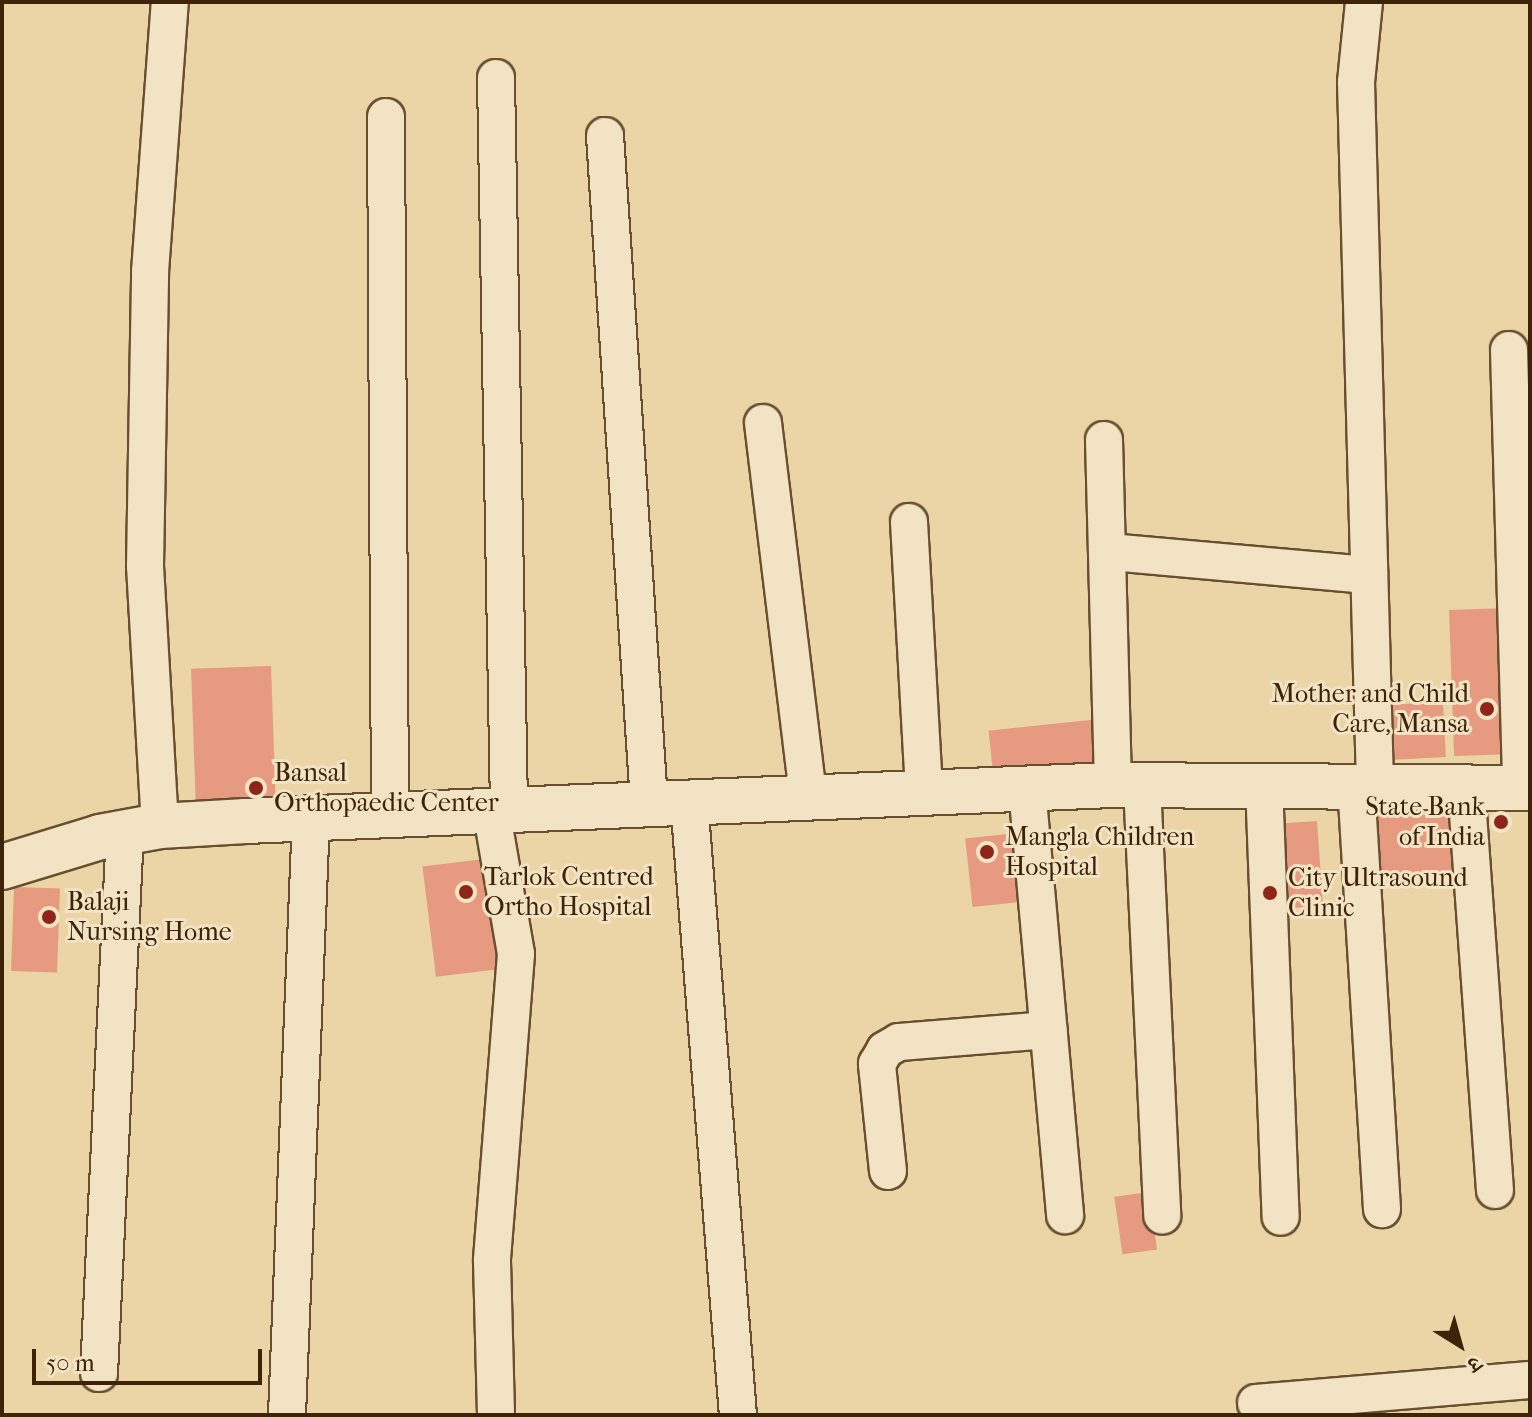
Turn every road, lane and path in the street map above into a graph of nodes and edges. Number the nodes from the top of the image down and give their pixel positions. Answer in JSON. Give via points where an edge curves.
{"nodes":[{"id":1,"x":170,"y":2,"type":"edge"},
{"id":2,"x":1364,"y":2,"type":"edge"},
{"id":3,"x":496,"y":78,"type":"dead end"},
{"id":4,"x":386,"y":117,"type":"dead end"},
{"id":5,"x":605,"y":136,"type":"dead end"},
{"id":6,"x":1509,"y":350,"type":"dead end"},
{"id":7,"x":763,"y":423,"type":"dead end"},
{"id":8,"x":1104,"y":440,"type":"dead end"},
{"id":9,"x":909,"y":522,"type":"dead end"},
{"id":10,"x":1110,"y":552,"type":"junction"},
{"id":11,"x":1369,"y":575,"type":"junction"},
{"id":12,"x":1264,"y":784,"type":"junction"},
{"id":13,"x":1366,"y":784,"type":"junction"},
{"id":14,"x":1128,"y":785,"type":"junction"},
{"id":15,"x":1466,"y":786,"type":"junction"},
{"id":16,"x":1027,"y":788,"type":"junction"},
{"id":17,"x":1525,"y":788,"type":"edge"},
{"id":18,"x":924,"y":792,"type":"junction"},
{"id":19,"x":808,"y":797,"type":"junction"},
{"id":20,"x":669,"y":802,"type":"junction"},
{"id":21,"x":500,"y":809,"type":"junction"},
{"id":22,"x":390,"y":814,"type":"junction"},
{"id":23,"x":311,"y":818,"type":"junction"},
{"id":24,"x":142,"y":829,"type":"junction"},
{"id":25,"x":2,"y":867,"type":"edge"},
{"id":26,"x":1049,"y":1030,"type":"junction"},
{"id":27,"x":888,"y":1171,"type":"dead end"},
{"id":28,"x":1495,"y":1190,"type":"dead end"},
{"id":29,"x":1382,"y":1209,"type":"dead end"},
{"id":30,"x":1065,"y":1215,"type":"dead end"},
{"id":31,"x":1162,"y":1216,"type":"dead end"},
{"id":32,"x":1281,"y":1217,"type":"dead end"},
{"id":33,"x":99,"y":1373,"type":"dead end"},
{"id":34,"x":1530,"y":1380,"type":"edge"},
{"id":35,"x":1256,"y":1403,"type":"dead end"},
{"id":36,"x":287,"y":1415,"type":"edge"},
{"id":37,"x":496,"y":1415,"type":"edge"},
{"id":38,"x":738,"y":1415,"type":"edge"}],
"edges":[{"from":1,"to":24,"type":"street","via":[[150,272]]},
{"from":2,"to":11,"type":"street","via":[[1356,82]]},
{"from":3,"to":21,"type":"street"},
{"from":4,"to":22,"type":"street"},
{"from":5,"to":20,"type":"street"},
{"from":6,"to":17,"type":"street"},
{"from":7,"to":19,"type":"street"},
{"from":8,"to":10,"type":"street"},
{"from":9,"to":18,"type":"street"},
{"from":10,"to":11,"type":"street"},
{"from":10,"to":14,"type":"street"},
{"from":11,"to":13,"type":"street"},
{"from":12,"to":13,"type":"street"},
{"from":12,"to":14,"type":"street"},
{"from":12,"to":32,"type":"street"},
{"from":13,"to":15,"type":"street"},
{"from":13,"to":29,"type":"street"},
{"from":14,"to":16,"type":"street"},
{"from":14,"to":31,"type":"street"},
{"from":15,"to":17,"type":"street"},
{"from":15,"to":28,"type":"street"},
{"from":16,"to":18,"type":"street"},
{"from":16,"to":26,"type":"street"},
{"from":18,"to":19,"type":"street"},
{"from":19,"to":20,"type":"street"},
{"from":20,"to":21,"type":"street"},
{"from":20,"to":38,"type":"street"},
{"from":21,"to":22,"type":"street"},
{"from":21,"to":37,"type":"street","via":[[516,954],[492,1261]]},
{"from":22,"to":23,"type":"street"},
{"from":23,"to":24,"type":"street"},
{"from":23,"to":36,"type":"street"},
{"from":24,"to":25,"type":"street"},
{"from":24,"to":33,"type":"street"},
{"from":26,"to":27,"type":"street","via":[[899,1042],[885,1050],[877,1064]]},
{"from":26,"to":30,"type":"street"},
{"from":34,"to":35,"type":"street"}]}
